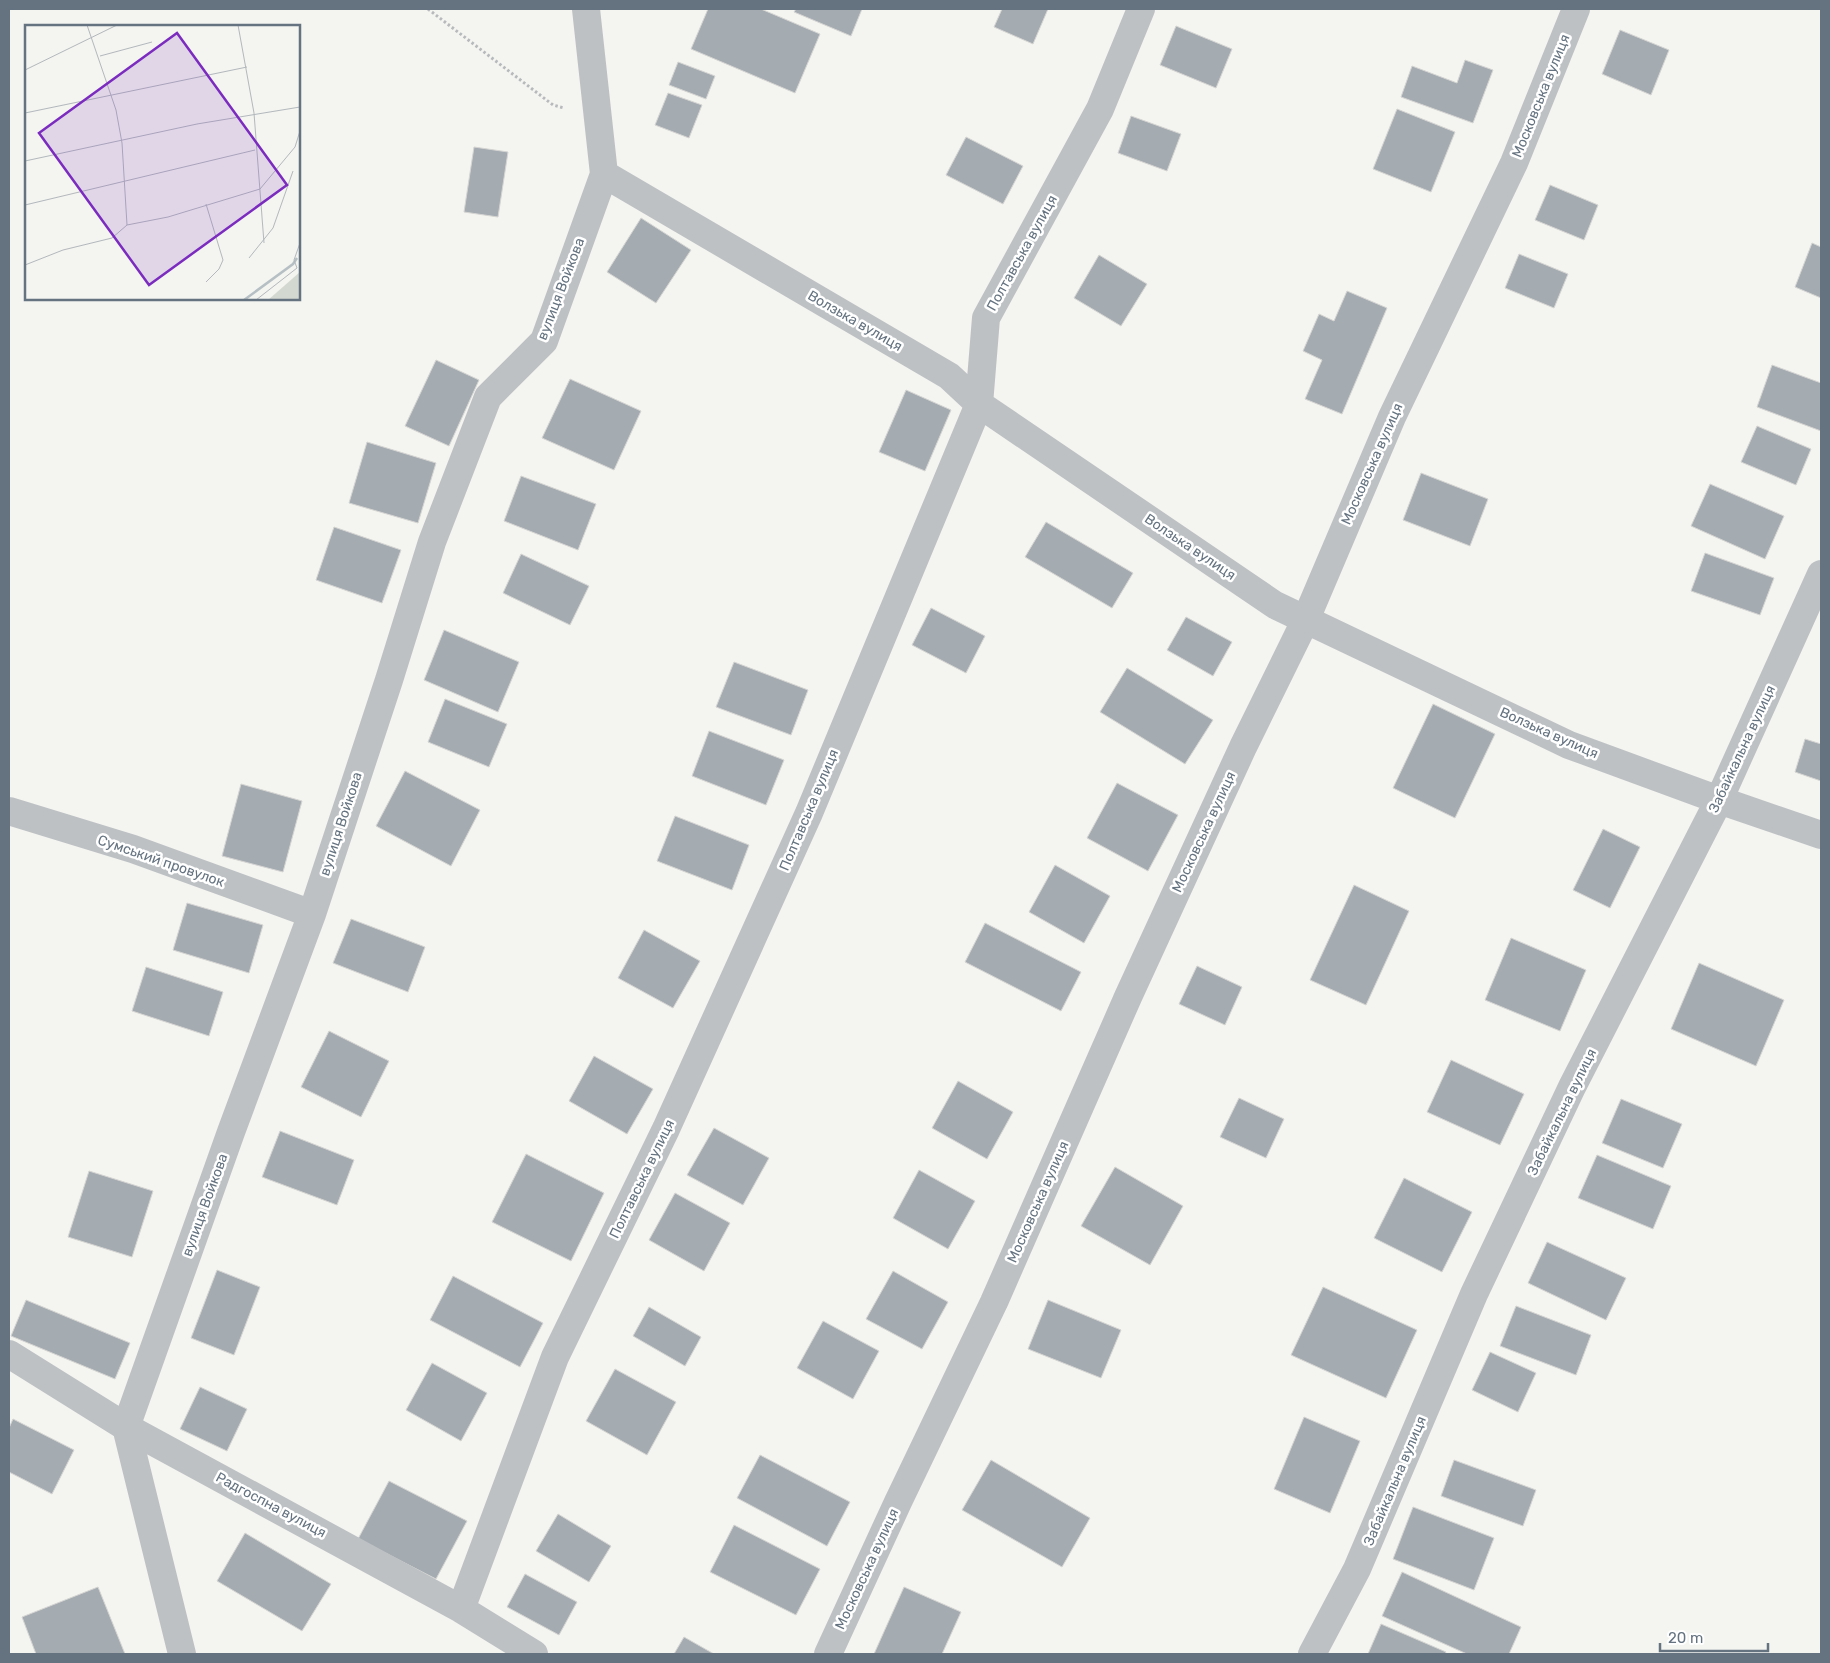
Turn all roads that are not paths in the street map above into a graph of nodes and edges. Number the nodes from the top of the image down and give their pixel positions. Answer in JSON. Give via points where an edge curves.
{"nodes":[{"id":1,"x":586,"y":9,"type":"edge"},
{"id":2,"x":1141,"y":9,"type":"edge"},
{"id":3,"x":1576,"y":9,"type":"edge"},
{"id":4,"x":604,"y":174,"type":"junction"},
{"id":5,"x":979,"y":404,"type":"junction"},
{"id":6,"x":1821,"y":574,"type":"edge"},
{"id":7,"x":1306,"y":619,"type":"junction"},
{"id":8,"x":1719,"y":800,"type":"junction"},
{"id":9,"x":9,"y":811,"type":"edge"},
{"id":10,"x":1821,"y":835,"type":"edge"},
{"id":11,"x":312,"y":914,"type":"junction"},
{"id":12,"x":9,"y":1354,"type":"edge"},
{"id":13,"x":126,"y":1427,"type":"junction"},
{"id":14,"x":461,"y":1609,"type":"junction"},
{"id":15,"x":182,"y":1654,"type":"edge"},
{"id":16,"x":534,"y":1654,"type":"edge"},
{"id":17,"x":828,"y":1654,"type":"edge"},
{"id":18,"x":1312,"y":1654,"type":"edge"}],
"edges":[{"from":1,"to":4,"type":"street","name":"вулиця Войкова"},
{"from":2,"to":5,"type":"street","name":"Полтавська вулиця","via":[[1100,109],[986,318]]},
{"from":3,"to":7,"type":"street","name":"Московська вулиця","via":[[1514,163],[1392,417]]},
{"from":4,"to":5,"type":"street","name":"Волзька вулиця","via":[[949,376]]},
{"from":4,"to":11,"type":"street","name":"вулиця Войкова","via":[[544,341],[488,397],[432,542]]},
{"from":5,"to":7,"type":"street","name":"Волзька вулиця","via":[[1275,605]]},
{"from":5,"to":14,"type":"street","name":"Полтавська вулиця","via":[[809,813],[666,1129],[555,1357]]},
{"from":6,"to":8,"type":"street","name":"Забайкальна вулиця"},
{"from":7,"to":8,"type":"street","name":"Волзька вулиця","via":[[1569,744]]},
{"from":7,"to":17,"type":"street","name":"Московська вулиця","via":[[1128,997],[994,1302]]},
{"from":8,"to":10,"type":"street","name":"Волзька вулиця"},
{"from":8,"to":18,"type":"street","name":"Забайкальна вулиця","via":[[1564,1105],[1474,1294],[1357,1569]]},
{"from":9,"to":11,"type":"street","name":"Сумський провулок","via":[[133,850]]},
{"from":11,"to":13,"type":"street","name":"вулиця Войкова"},
{"from":12,"to":13,"type":"street","name":"Радгоспна вулиця"},
{"from":13,"to":14,"type":"street","name":"Радгоспна вулиця"},
{"from":13,"to":15,"type":"street"},
{"from":14,"to":16,"type":"street","name":"Радгоспна вулиця"}]}
